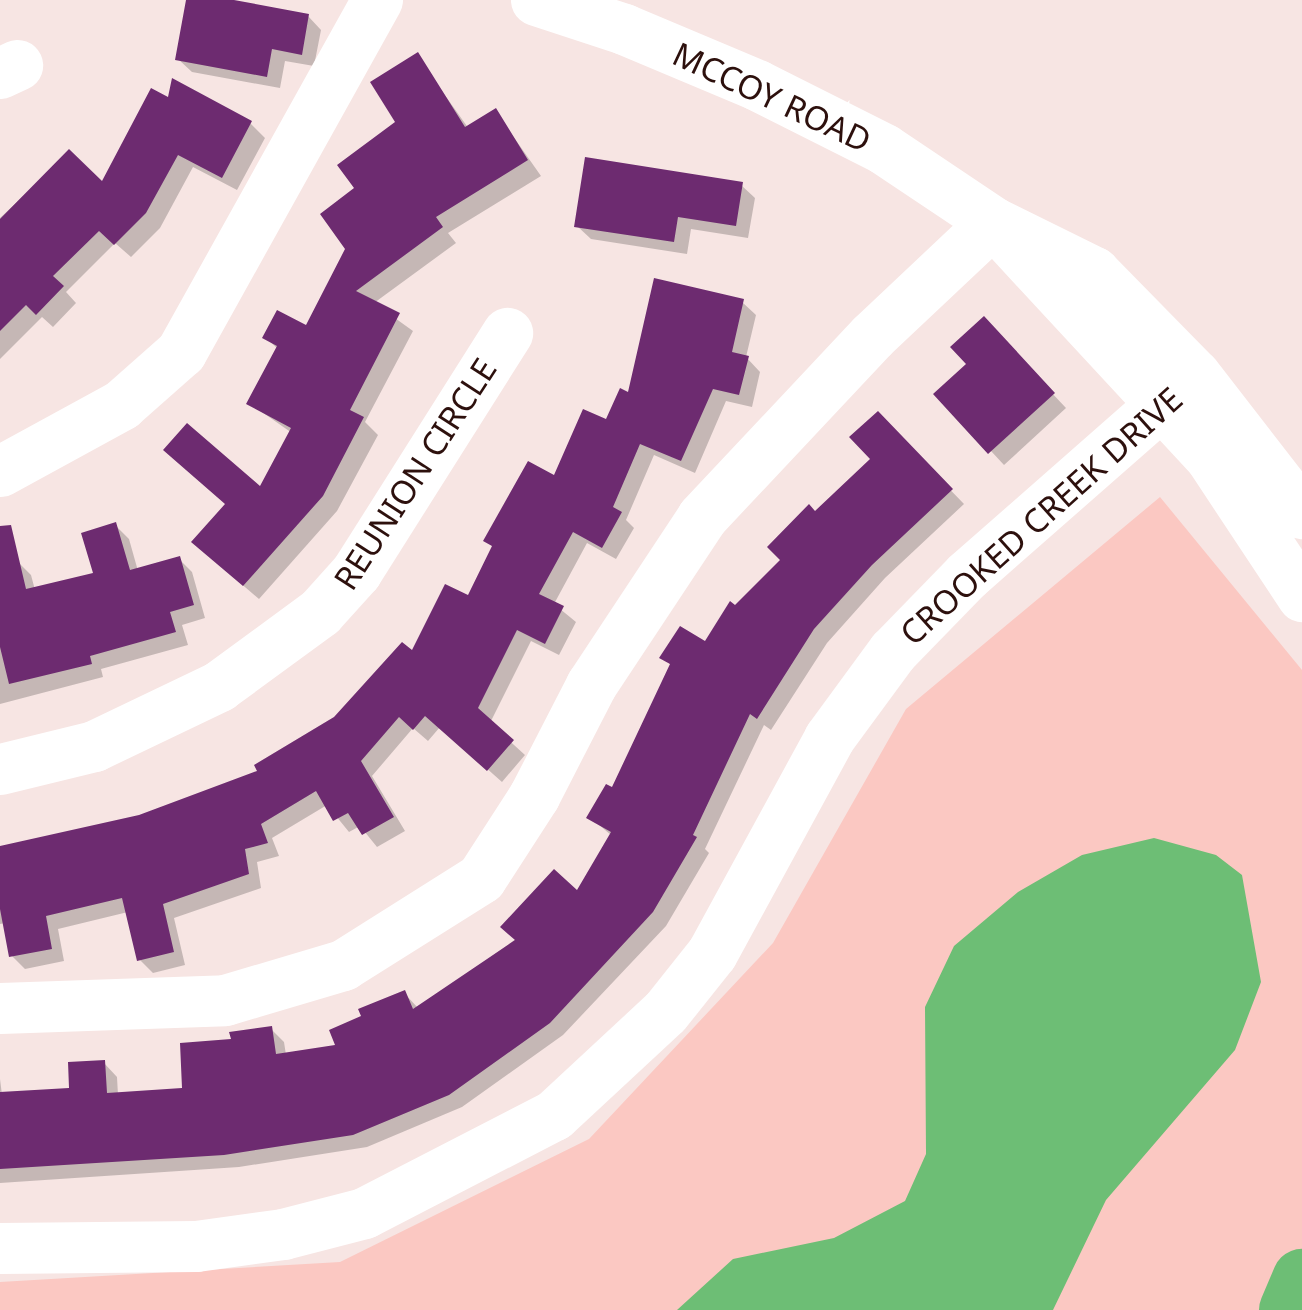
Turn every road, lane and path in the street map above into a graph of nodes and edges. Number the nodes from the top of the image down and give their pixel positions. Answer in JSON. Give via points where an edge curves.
{"nodes":[{"id":1,"x":377,"y":0,"type":"edge"},
{"id":2,"x":536,"y":0,"type":"edge"},
{"id":3,"x":993,"y":222,"type":"junction"},
{"id":4,"x":507,"y":333,"type":"dead end"},
{"id":5,"x":1179,"y":389,"type":"junction"},
{"id":6,"x":0,"y":471,"type":"edge"},
{"id":7,"x":1302,"y":513,"type":"edge"},
{"id":8,"x":1302,"y":596,"type":"edge"},
{"id":9,"x":0,"y":769,"type":"edge"},
{"id":10,"x":0,"y":1008,"type":"edge"},
{"id":11,"x":0,"y":1248,"type":"edge"}],
"edges":[{"from":1,"to":6,"type":"street","via":[[181,352],[121,405]]},
{"from":2,"to":3,"type":"street","name":"MCCOY ROAD","via":[[757,85],[884,149]]},
{"from":3,"to":5,"type":"street","name":"MCCOY ROAD"},
{"from":3,"to":10,"type":"street","via":[[701,517],[591,685],[481,878],[343,965],[225,1000]]},
{"from":4,"to":9,"type":"street","name":"REUNION CIRCLE","via":[[356,572],[320,612],[219,686],[94,746]]},
{"from":5,"to":7,"type":"street","name":"MCCOY ROAD"},
{"from":5,"to":8,"type":"street","name":"MCCOY ROAD","via":[[1210,457]]},
{"from":5,"to":11,"type":"street","name":"CROOKED CREEK DRIVE","via":[[967,574],[893,651],[829,738],[712,953],[665,1012],[554,1115],[364,1214],[283,1234],[196,1246]]}]}
